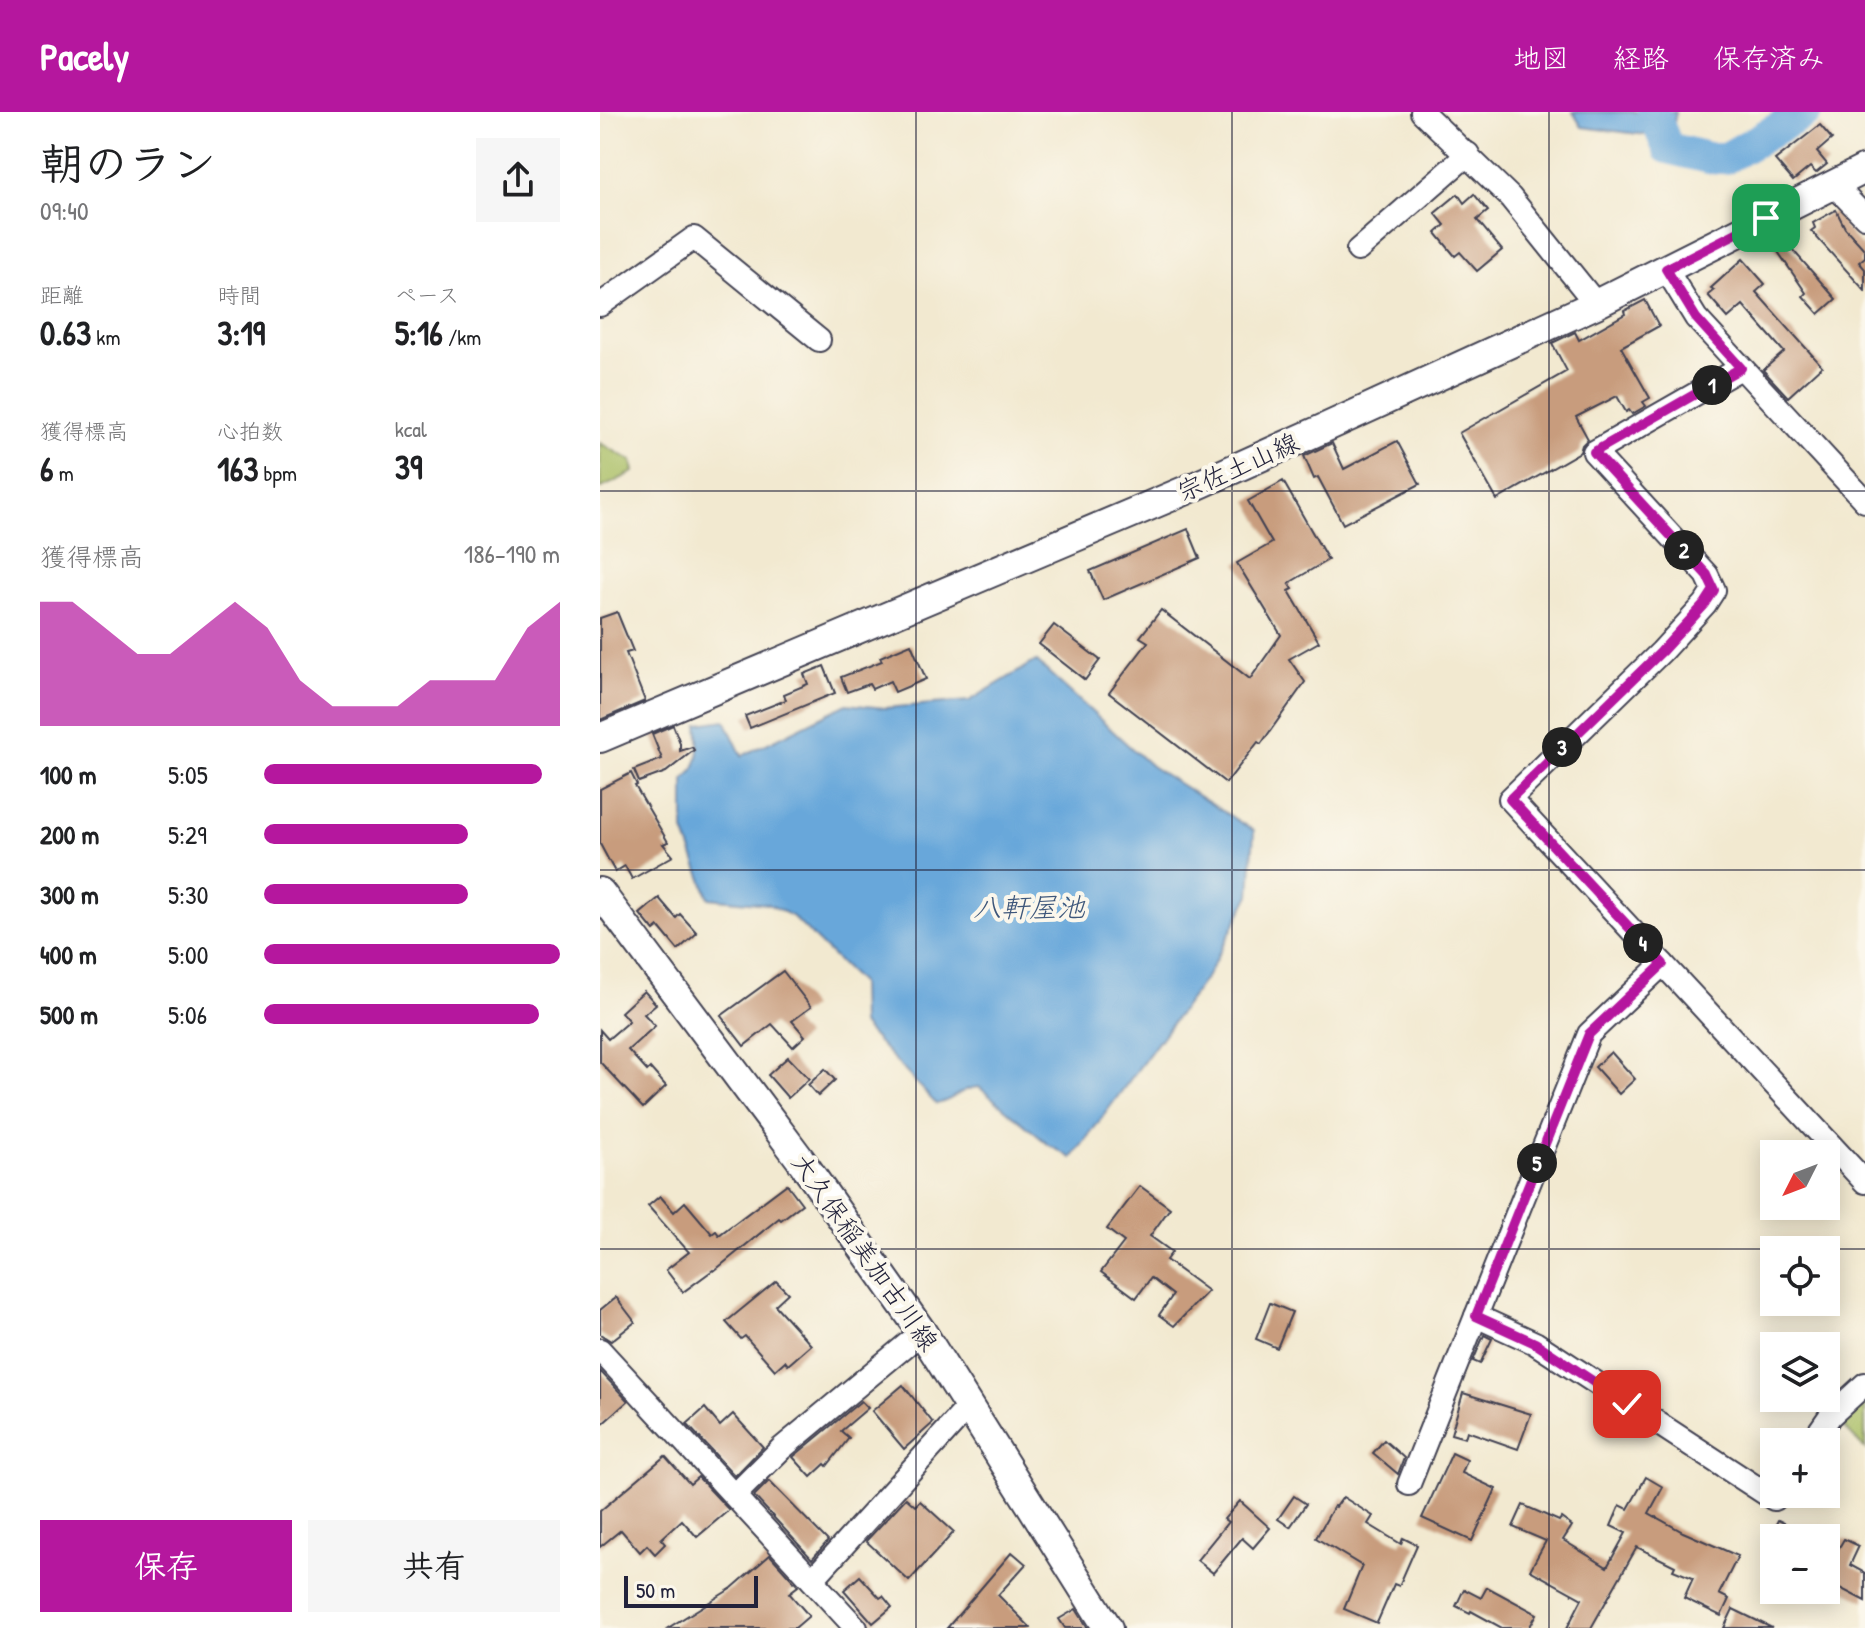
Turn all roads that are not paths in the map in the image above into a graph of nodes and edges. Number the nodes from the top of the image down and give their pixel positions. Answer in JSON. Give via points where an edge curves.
{"nodes":[{"id":1,"x":1422,"y":112,"type":"edge"},
{"id":2,"x":1468,"y":154,"type":"junction"},
{"id":3,"x":1865,"y":169,"type":"edge"},
{"id":4,"x":1834,"y":185,"type":"junction"},
{"id":5,"x":1865,"y":217,"type":"edge"},
{"id":6,"x":1358,"y":250,"type":"dead end"},
{"id":7,"x":1666,"y":269,"type":"junction"},
{"id":8,"x":1596,"y":304,"type":"junction"},
{"id":9,"x":600,"y":305,"type":"edge"},
{"id":10,"x":819,"y":340,"type":"dead end"},
{"id":11,"x":1741,"y":368,"type":"junction"},
{"id":12,"x":1865,"y":501,"type":"edge"},
{"id":13,"x":600,"y":738,"type":"edge"},
{"id":14,"x":600,"y":892,"type":"edge"},
{"id":15,"x":1663,"y":964,"type":"junction"},
{"id":16,"x":1865,"y":1182,"type":"edge"},
{"id":17,"x":1476,"y":1316,"type":"junction"},
{"id":18,"x":922,"y":1332,"type":"junction"},
{"id":19,"x":600,"y":1350,"type":"edge"},
{"id":20,"x":1865,"y":1384,"type":"edge"},
{"id":21,"x":970,"y":1405,"type":"junction"},
{"id":22,"x":1822,"y":1428,"type":"edge"},
{"id":23,"x":1409,"y":1484,"type":"dead end"},
{"id":24,"x":1760,"y":1491,"type":"edge"},
{"id":25,"x":735,"y":1495,"type":"junction"},
{"id":26,"x":812,"y":1580,"type":"junction"},
{"id":27,"x":856,"y":1628,"type":"edge"},
{"id":28,"x":1108,"y":1628,"type":"edge"}],
"edges":[{"from":1,"to":2,"type":"street"},
{"from":2,"to":6,"type":"street"},
{"from":2,"to":8,"type":"street","via":[[1510,197]]},
{"from":3,"to":4,"type":"main road","name":"宗佐土山線"},
{"from":4,"to":5,"type":"street"},
{"from":4,"to":7,"type":"main road","name":"宗佐土山線"},
{"from":7,"to":8,"type":"main road","name":"宗佐土山線"},
{"from":7,"to":11,"type":"street","via":[[1696,318]]},
{"from":8,"to":13,"type":"main road","name":"宗佐土山線","via":[[1189,489]]},
{"from":9,"to":10,"type":"street","via":[[694,238]]},
{"from":11,"to":12,"type":"street"},
{"from":11,"to":15,"type":"street","via":[[1594,452],[1707,575],[1714,590],[1661,652],[1510,799]]},
{"from":14,"to":18,"type":"main road","name":"大久保稲美加古川線"},
{"from":15,"to":16,"type":"street"},
{"from":15,"to":17,"type":"street","via":[[1589,1034]]},
{"from":17,"to":23,"type":"street"},
{"from":17,"to":24,"type":"street","via":[[1535,1343]]},
{"from":18,"to":21,"type":"main road","name":"大久保稲美加古川線"},
{"from":18,"to":25,"type":"street","via":[[781,1449]]},
{"from":19,"to":25,"type":"street"},
{"from":20,"to":22,"type":"street"},
{"from":21,"to":26,"type":"street"},
{"from":21,"to":28,"type":"main road","name":"大久保稲美加古川線"},
{"from":25,"to":26,"type":"street"},
{"from":26,"to":27,"type":"street"}]}
